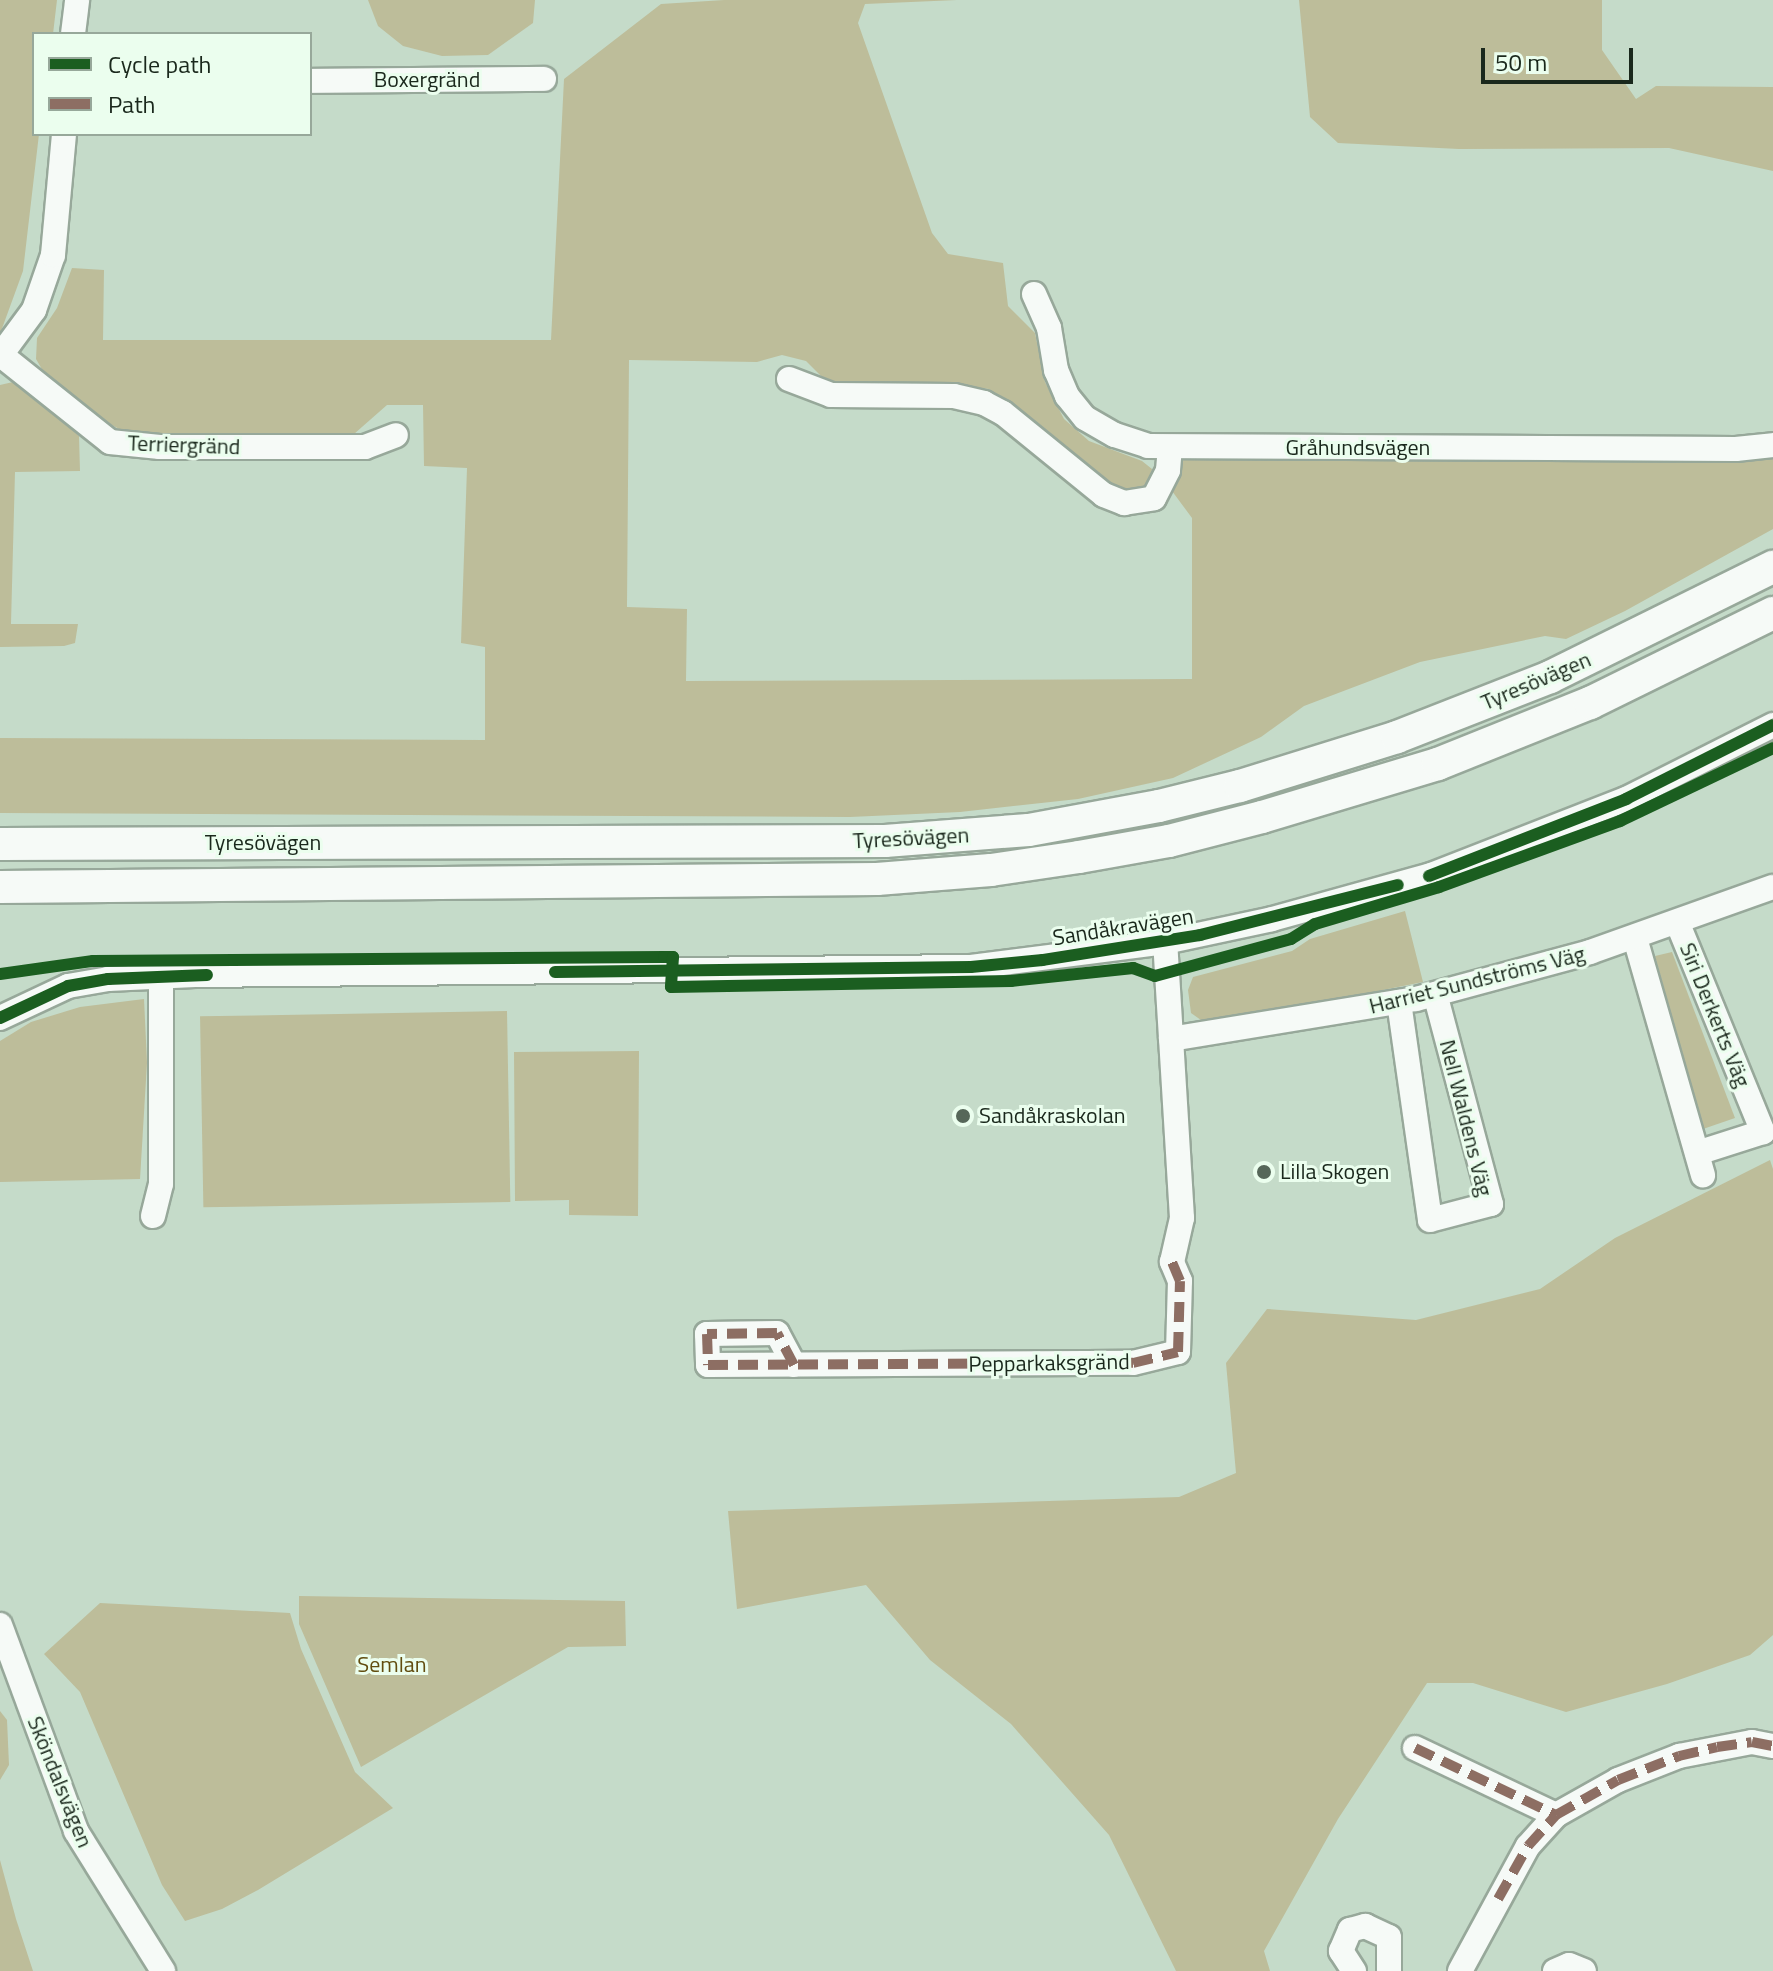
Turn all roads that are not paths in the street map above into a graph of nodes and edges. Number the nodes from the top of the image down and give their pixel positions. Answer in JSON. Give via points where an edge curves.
{"nodes":[{"id":1,"x":77,"y":0,"type":"edge"},
{"id":2,"x":73,"y":32,"type":"edge"},
{"id":3,"x":544,"y":79,"type":"dead end"},
{"id":4,"x":312,"y":81,"type":"edge"},
{"id":5,"x":64,"y":136,"type":"edge"},
{"id":6,"x":1034,"y":294,"type":"dead end"},
{"id":7,"x":1,"y":356,"type":"edge"},
{"id":8,"x":789,"y":379,"type":"dead end"},
{"id":9,"x":396,"y":435,"type":"dead end"},
{"id":10,"x":1773,"y":445,"type":"edge"},
{"id":11,"x":1170,"y":448,"type":"junction"},
{"id":12,"x":1773,"y":567,"type":"edge"},
{"id":13,"x":1773,"y":613,"type":"edge"},
{"id":14,"x":1773,"y":725,"type":"edge"},
{"id":15,"x":0,"y":844,"type":"edge"},
{"id":16,"x":0,"y":887,"type":"edge"},
{"id":17,"x":1773,"y":887,"type":"edge"},
{"id":18,"x":1678,"y":924,"type":"junction"},
{"id":19,"x":1635,"y":938,"type":"junction"},
{"id":20,"x":1165,"y":942,"type":"junction"},
{"id":21,"x":161,"y":976,"type":"junction"},
{"id":22,"x":1435,"y":994,"type":"junction"},
{"id":23,"x":1399,"y":1002,"type":"junction"},
{"id":24,"x":0,"y":1018,"type":"edge"},
{"id":25,"x":1171,"y":1039,"type":"junction"},
{"id":26,"x":153,"y":1216,"type":"dead end"},
{"id":27,"x":794,"y":1365,"type":"dead end"},
{"id":28,"x":0,"y":1625,"type":"edge"},
{"id":29,"x":1766,"y":1741,"type":"edge"},
{"id":30,"x":1415,"y":1748,"type":"dead end"},
{"id":31,"x":1556,"y":1815,"type":"junction"},
{"id":32,"x":163,"y":1971,"type":"edge"},
{"id":33,"x":1354,"y":1971,"type":"edge"},
{"id":34,"x":1389,"y":1971,"type":"edge"},
{"id":35,"x":1460,"y":1971,"type":"edge"},
{"id":36,"x":1555,"y":1971,"type":"edge"},
{"id":37,"x":1584,"y":1971,"type":"edge"}],
"edges":[{"from":1,"to":2,"type":"street"},
{"from":3,"to":4,"type":"street","name":"Boxergränd"},
{"from":5,"to":7,"type":"street","via":[[53,255],[34,310]]},
{"from":6,"to":11,"type":"street","name":"Gråhundsvägen","via":[[1049,328],[1056,370],[1067,396],[1085,418],[1115,435]]},
{"from":7,"to":9,"type":"street","name":"Terriergränd","via":[[110,442],[160,447],[365,447]]},
{"from":8,"to":11,"type":"street","via":[[831,395],[954,396],[984,403],[1104,495],[1124,503],[1154,498],[1168,470]]},
{"from":10,"to":11,"type":"street","name":"Gråhundsvägen"},
{"from":12,"to":15,"type":"main road","name":"Tyresövägen","via":[[1550,677],[1397,737],[1226,789],[1029,830],[885,841]]},
{"from":13,"to":16,"type":"main road","name":"Tyresövägen","via":[[1590,703],[1438,764],[1262,817],[1079,857],[877,879]]},
{"from":14,"to":20,"type":"street","name":"Sandåkravägen","via":[[1626,799],[1431,875]]},
{"from":17,"to":18,"type":"street","name":"Harriet Sundströms Väg"},
{"from":18,"to":19,"type":"street","name":"Harriet Sundströms Väg"},
{"from":18,"to":19,"type":"street","name":"Siri Derkerts Väg","via":[[1763,1132],[1700,1164]]},
{"from":19,"to":22,"type":"street","name":"Harriet Sundströms Väg"},
{"from":20,"to":21,"type":"street","name":"Sandåkravägen","via":[[971,967]]},
{"from":20,"to":25,"type":"street","name":"Pepparkaksgränd"},
{"from":21,"to":24,"type":"street","name":"Sandåkravägen","via":[[68,986]]},
{"from":21,"to":26,"type":"street","via":[[161,1184]]},
{"from":22,"to":23,"type":"street","name":"Harriet Sundströms Väg"},
{"from":22,"to":23,"type":"street","name":"Nell Waldens Väg","via":[[1491,1204],[1430,1220]]},
{"from":23,"to":25,"type":"street","name":"Harriet Sundströms Väg"},
{"from":25,"to":27,"type":"street","name":"Pepparkaksgränd","via":[[1182,1218],[1172,1262],[1180,1281],[1178,1352],[1133,1363]]},
{"from":28,"to":32,"type":"street","name":"Sköndalsvägen","via":[[76,1831]]},
{"from":29,"to":31,"type":"street","via":[[1679,1756],[1618,1780]]},
{"from":30,"to":31,"type":"street"},
{"from":31,"to":35,"type":"street","via":[[1528,1846]]},
{"from":33,"to":34,"type":"street","via":[[1341,1951],[1350,1930],[1365,1926],[1389,1937]]},
{"from":36,"to":37,"type":"street","via":[[1569,1965]]}]}
